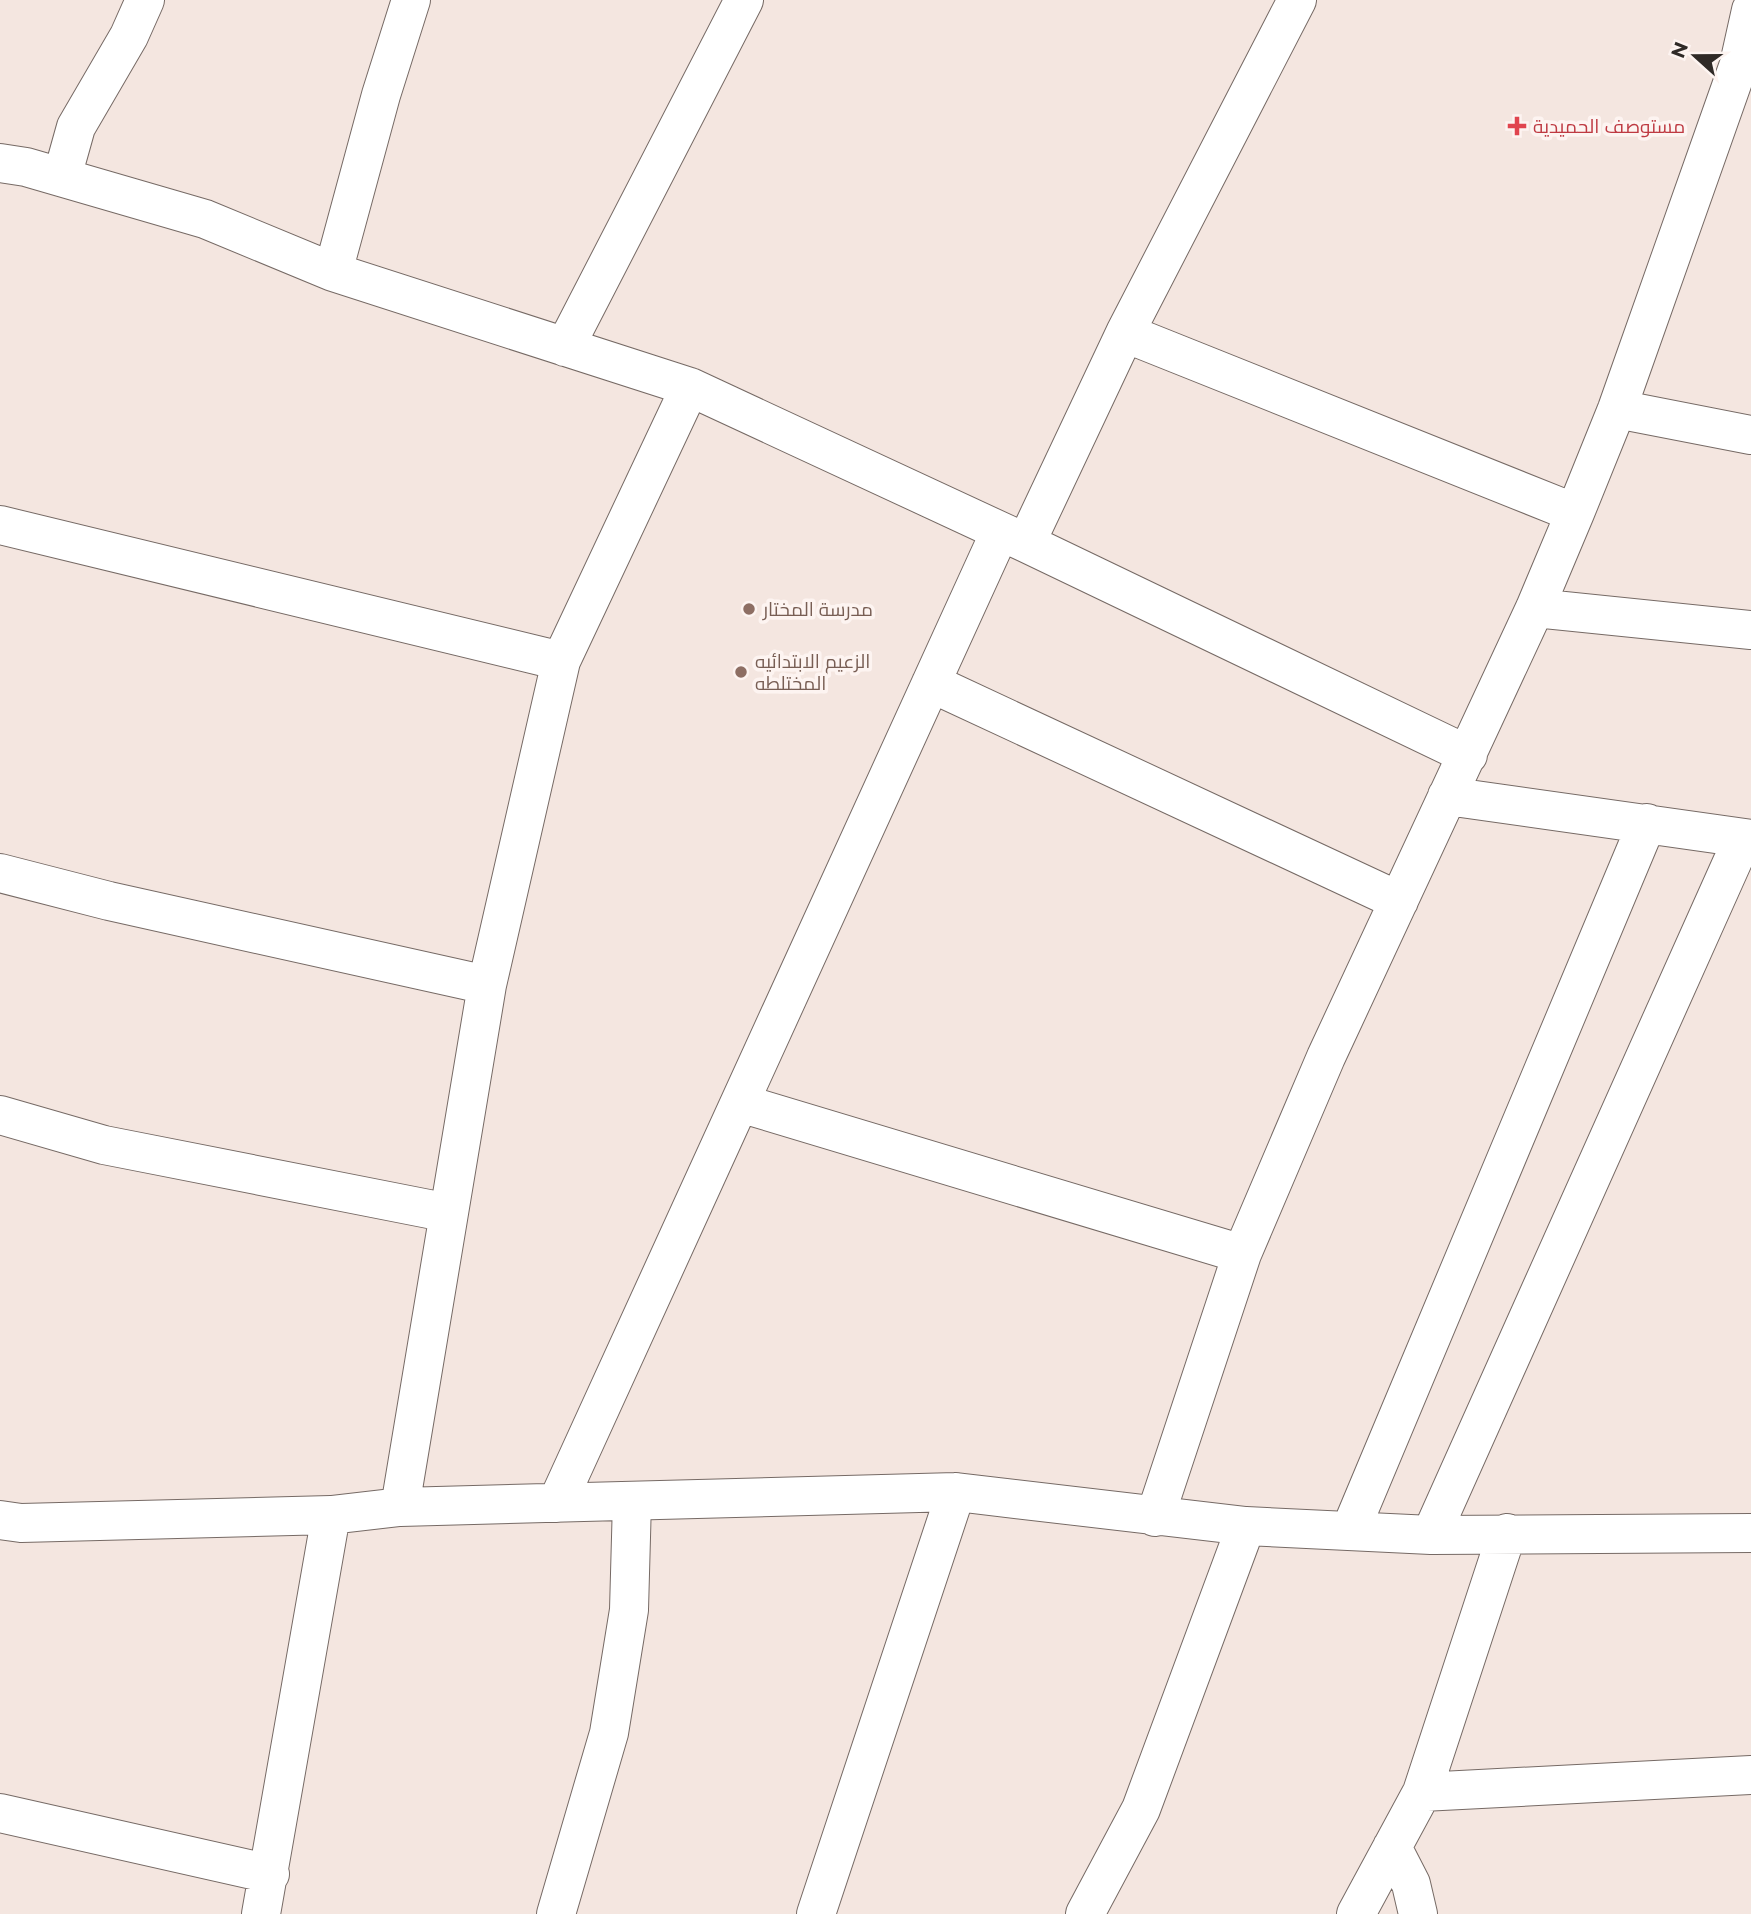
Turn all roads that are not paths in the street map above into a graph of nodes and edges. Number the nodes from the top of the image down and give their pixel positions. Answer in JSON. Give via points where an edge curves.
{"nodes":[{"id":1,"x":145,"y":0,"type":"edge"},
{"id":2,"x":411,"y":0,"type":"edge"},
{"id":3,"x":744,"y":0,"type":"edge"},
{"id":4,"x":1297,"y":0,"type":"edge"},
{"id":5,"x":1751,"y":10,"type":"edge"},
{"id":6,"x":1745,"y":64,"type":"edge"},
{"id":7,"x":0,"y":163,"type":"edge"},
{"id":8,"x":62,"y":177,"type":"junction"},
{"id":9,"x":333,"y":272,"type":"junction"},
{"id":10,"x":1125,"y":333,"type":"junction"},
{"id":11,"x":565,"y":346,"type":"junction"},
{"id":12,"x":690,"y":387,"type":"junction"},
{"id":13,"x":1617,"y":409,"type":"junction"},
{"id":14,"x":1751,"y":435,"type":"edge"},
{"id":15,"x":1575,"y":513,"type":"junction"},
{"id":16,"x":0,"y":525,"type":"edge"},
{"id":17,"x":1013,"y":537,"type":"junction"},
{"id":18,"x":1535,"y":608,"type":"junction"},
{"id":19,"x":1751,"y":630,"type":"edge"},
{"id":20,"x":561,"y":661,"type":"junction"},
{"id":21,"x":931,"y":683,"type":"junction"},
{"id":22,"x":1468,"y":755,"type":"junction"},
{"id":23,"x":1447,"y":796,"type":"junction"},
{"id":24,"x":1647,"y":823,"type":"junction"},
{"id":25,"x":1747,"y":838,"type":"edge"},
{"id":26,"x":0,"y":873,"type":"edge"},
{"id":27,"x":1399,"y":901,"type":"junction"},
{"id":28,"x":487,"y":985,"type":"junction"},
{"id":29,"x":740,"y":1103,"type":"junction"},
{"id":30,"x":0,"y":1115,"type":"edge"},
{"id":31,"x":449,"y":1213,"type":"junction"},
{"id":32,"x":1241,"y":1254,"type":"junction"},
{"id":33,"x":956,"y":1492,"type":"junction"},
{"id":34,"x":632,"y":1501,"type":"junction"},
{"id":35,"x":557,"y":1503,"type":"junction"},
{"id":36,"x":400,"y":1507,"type":"junction"},
{"id":37,"x":331,"y":1515,"type":"junction"},
{"id":38,"x":1156,"y":1517,"type":"junction"},
{"id":39,"x":0,"y":1520,"type":"edge"},
{"id":40,"x":1246,"y":1525,"type":"junction"},
{"id":41,"x":1350,"y":1531,"type":"junction"},
{"id":42,"x":1507,"y":1533,"type":"junction"},
{"id":43,"x":1751,"y":1533,"type":"edge"},
{"id":44,"x":1431,"y":1535,"type":"junction"},
{"id":45,"x":1751,"y":1774,"type":"edge"},
{"id":46,"x":1422,"y":1793,"type":"junction"},
{"id":47,"x":0,"y":1813,"type":"edge"},
{"id":48,"x":1392,"y":1847,"type":"junction"},
{"id":49,"x":270,"y":1874,"type":"junction"},
{"id":50,"x":261,"y":1914,"type":"edge"},
{"id":51,"x":556,"y":1914,"type":"edge"},
{"id":52,"x":816,"y":1914,"type":"edge"},
{"id":53,"x":1085,"y":1914,"type":"edge"},
{"id":54,"x":1356,"y":1914,"type":"edge"},
{"id":55,"x":1418,"y":1914,"type":"edge"}],
"edges":[{"from":1,"to":8,"type":"street","via":[[76,127]]},
{"from":2,"to":9,"type":"street"},
{"from":3,"to":11,"type":"street"},
{"from":4,"to":10,"type":"street"},
{"from":5,"to":6,"type":"street"},
{"from":6,"to":13,"type":"street"},
{"from":7,"to":8,"type":"street"},
{"from":8,"to":9,"type":"street","via":[[205,219]]},
{"from":9,"to":11,"type":"street"},
{"from":10,"to":15,"type":"street"},
{"from":10,"to":17,"type":"street"},
{"from":11,"to":12,"type":"street"},
{"from":12,"to":17,"type":"street"},
{"from":12,"to":20,"type":"street"},
{"from":13,"to":14,"type":"street"},
{"from":13,"to":15,"type":"street"},
{"from":15,"to":18,"type":"street"},
{"from":16,"to":20,"type":"street"},
{"from":17,"to":21,"type":"street"},
{"from":17,"to":22,"type":"street"},
{"from":18,"to":19,"type":"street"},
{"from":18,"to":22,"type":"street"},
{"from":20,"to":28,"type":"street"},
{"from":21,"to":27,"type":"street"},
{"from":21,"to":29,"type":"street"},
{"from":22,"to":23,"type":"street"},
{"from":23,"to":24,"type":"street"},
{"from":23,"to":27,"type":"street"},
{"from":24,"to":25,"type":"street"},
{"from":24,"to":41,"type":"street"},
{"from":25,"to":44,"type":"street"},
{"from":26,"to":28,"type":"street"},
{"from":27,"to":32,"type":"street"},
{"from":28,"to":31,"type":"street"},
{"from":29,"to":32,"type":"street"},
{"from":29,"to":35,"type":"street"},
{"from":30,"to":31,"type":"street","via":[[104,1145]]},
{"from":31,"to":36,"type":"street"},
{"from":32,"to":38,"type":"street"},
{"from":33,"to":34,"type":"street"},
{"from":33,"to":38,"type":"street"},
{"from":33,"to":52,"type":"street"},
{"from":34,"to":35,"type":"street"},
{"from":34,"to":51,"type":"street","via":[[629,1610],[609,1733]]},
{"from":35,"to":36,"type":"street"},
{"from":36,"to":37,"type":"street"},
{"from":37,"to":39,"type":"street"},
{"from":37,"to":49,"type":"street"},
{"from":38,"to":40,"type":"street"},
{"from":40,"to":41,"type":"street"},
{"from":40,"to":53,"type":"street","via":[[1142,1809]]},
{"from":41,"to":44,"type":"street"},
{"from":42,"to":43,"type":"street"},
{"from":42,"to":44,"type":"street"},
{"from":42,"to":46,"type":"street"},
{"from":45,"to":46,"type":"street"},
{"from":46,"to":48,"type":"street"},
{"from":47,"to":49,"type":"street"},
{"from":48,"to":54,"type":"street"},
{"from":48,"to":55,"type":"street","via":[[1411,1884]]},
{"from":49,"to":50,"type":"street"}]}
